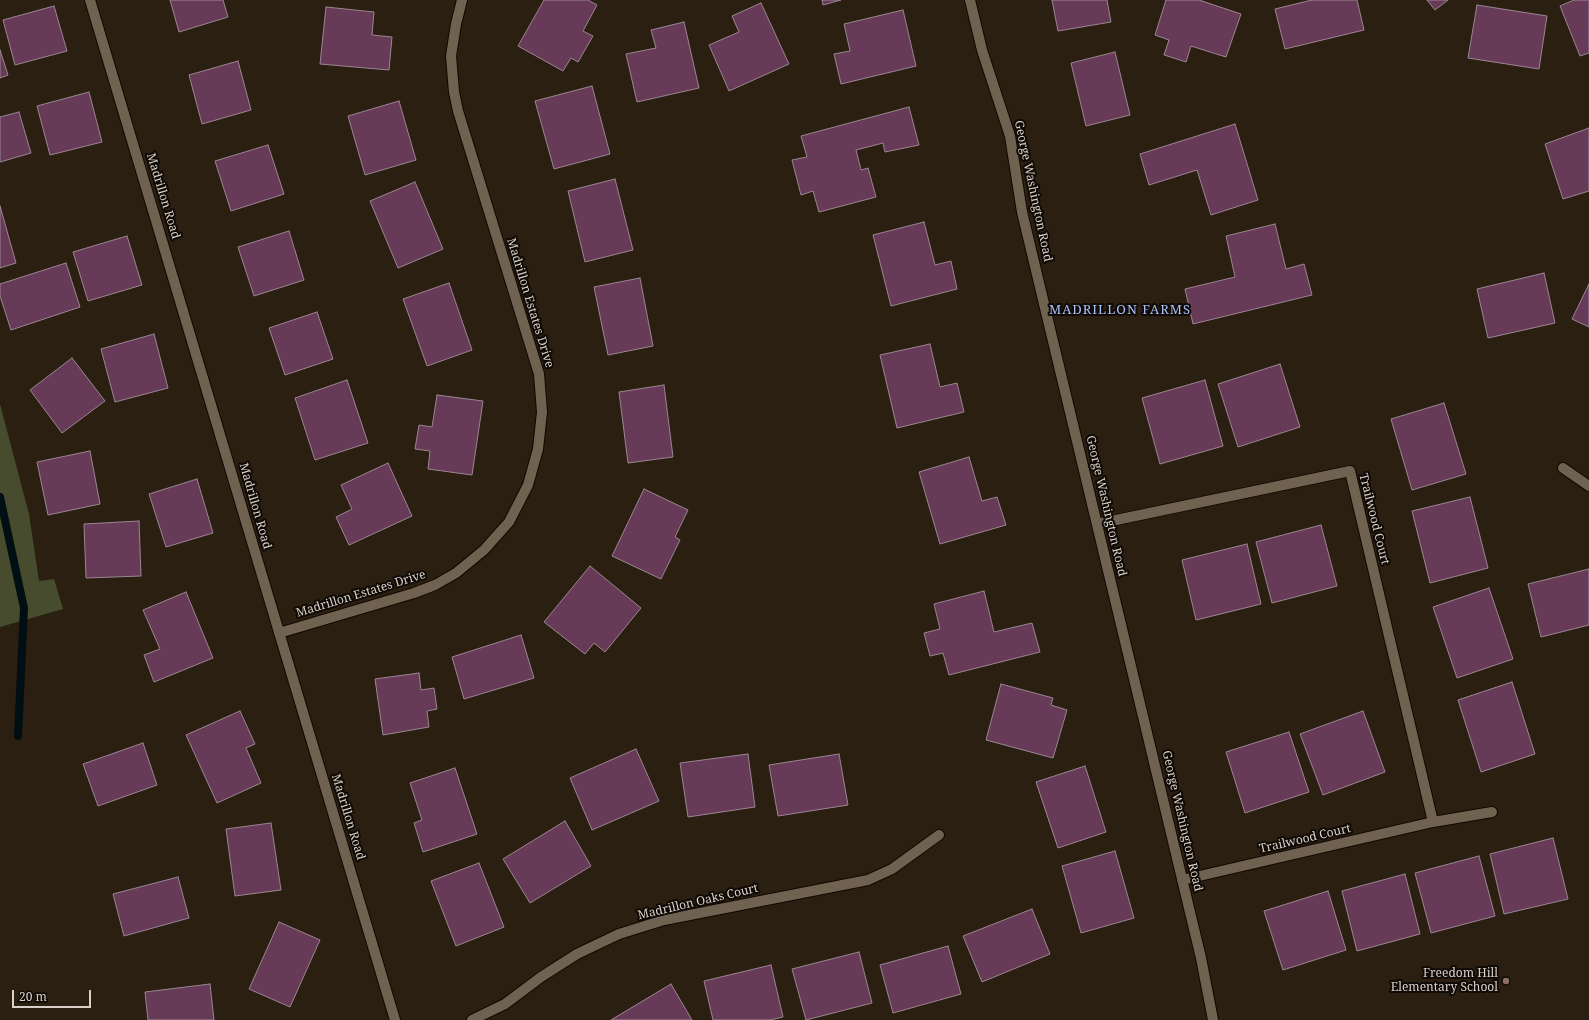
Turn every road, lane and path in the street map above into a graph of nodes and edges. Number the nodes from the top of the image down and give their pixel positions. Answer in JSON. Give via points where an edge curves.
{"nodes":[{"id":1,"x":90,"y":0,"type":"edge"},
{"id":2,"x":462,"y":0,"type":"edge"},
{"id":3,"x":970,"y":0,"type":"edge"},
{"id":4,"x":1563,"y":468,"type":"dead end"},
{"id":5,"x":1589,"y":486,"type":"edge"},
{"id":6,"x":1097,"y":524,"type":"junction"},
{"id":7,"x":279,"y":633,"type":"junction"},
{"id":8,"x":1492,"y":812,"type":"dead end"},
{"id":9,"x":1433,"y":822,"type":"junction"},
{"id":10,"x":939,"y":835,"type":"dead end"},
{"id":11,"x":1182,"y":880,"type":"junction"},
{"id":12,"x":396,"y":1020,"type":"edge"},
{"id":13,"x":472,"y":1020,"type":"edge"},
{"id":14,"x":1213,"y":1020,"type":"edge"}],
"edges":[{"from":1,"to":7,"type":"street","name":"Madrillon Road"},
{"from":2,"to":7,"type":"street","name":"Madrillon Estates Drive","via":[[451,56],[454,92],[539,374],[542,412],[538,449],[528,485],[508,522],[484,550],[456,573],[414,593]]},
{"from":3,"to":6,"type":"street","name":"George Washington Road","via":[[982,50],[1010,136],[1022,212]]},
{"from":4,"to":5,"type":"street"},
{"from":6,"to":9,"type":"street","name":"Trailwood Court","via":[[1350,471]]},
{"from":6,"to":11,"type":"street","name":"George Washington Road"},
{"from":7,"to":12,"type":"street","name":"Madrillon Road"},
{"from":8,"to":9,"type":"street","name":"Trailwood Court"},
{"from":9,"to":11,"type":"street","name":"Trailwood Court"},
{"from":10,"to":13,"type":"street","name":"Madrillon Oaks Court","via":[[892,869],[868,880],[664,920],[619,934],[577,954],[505,1004]]},
{"from":11,"to":14,"type":"street","name":"George Washington Road"}]}
